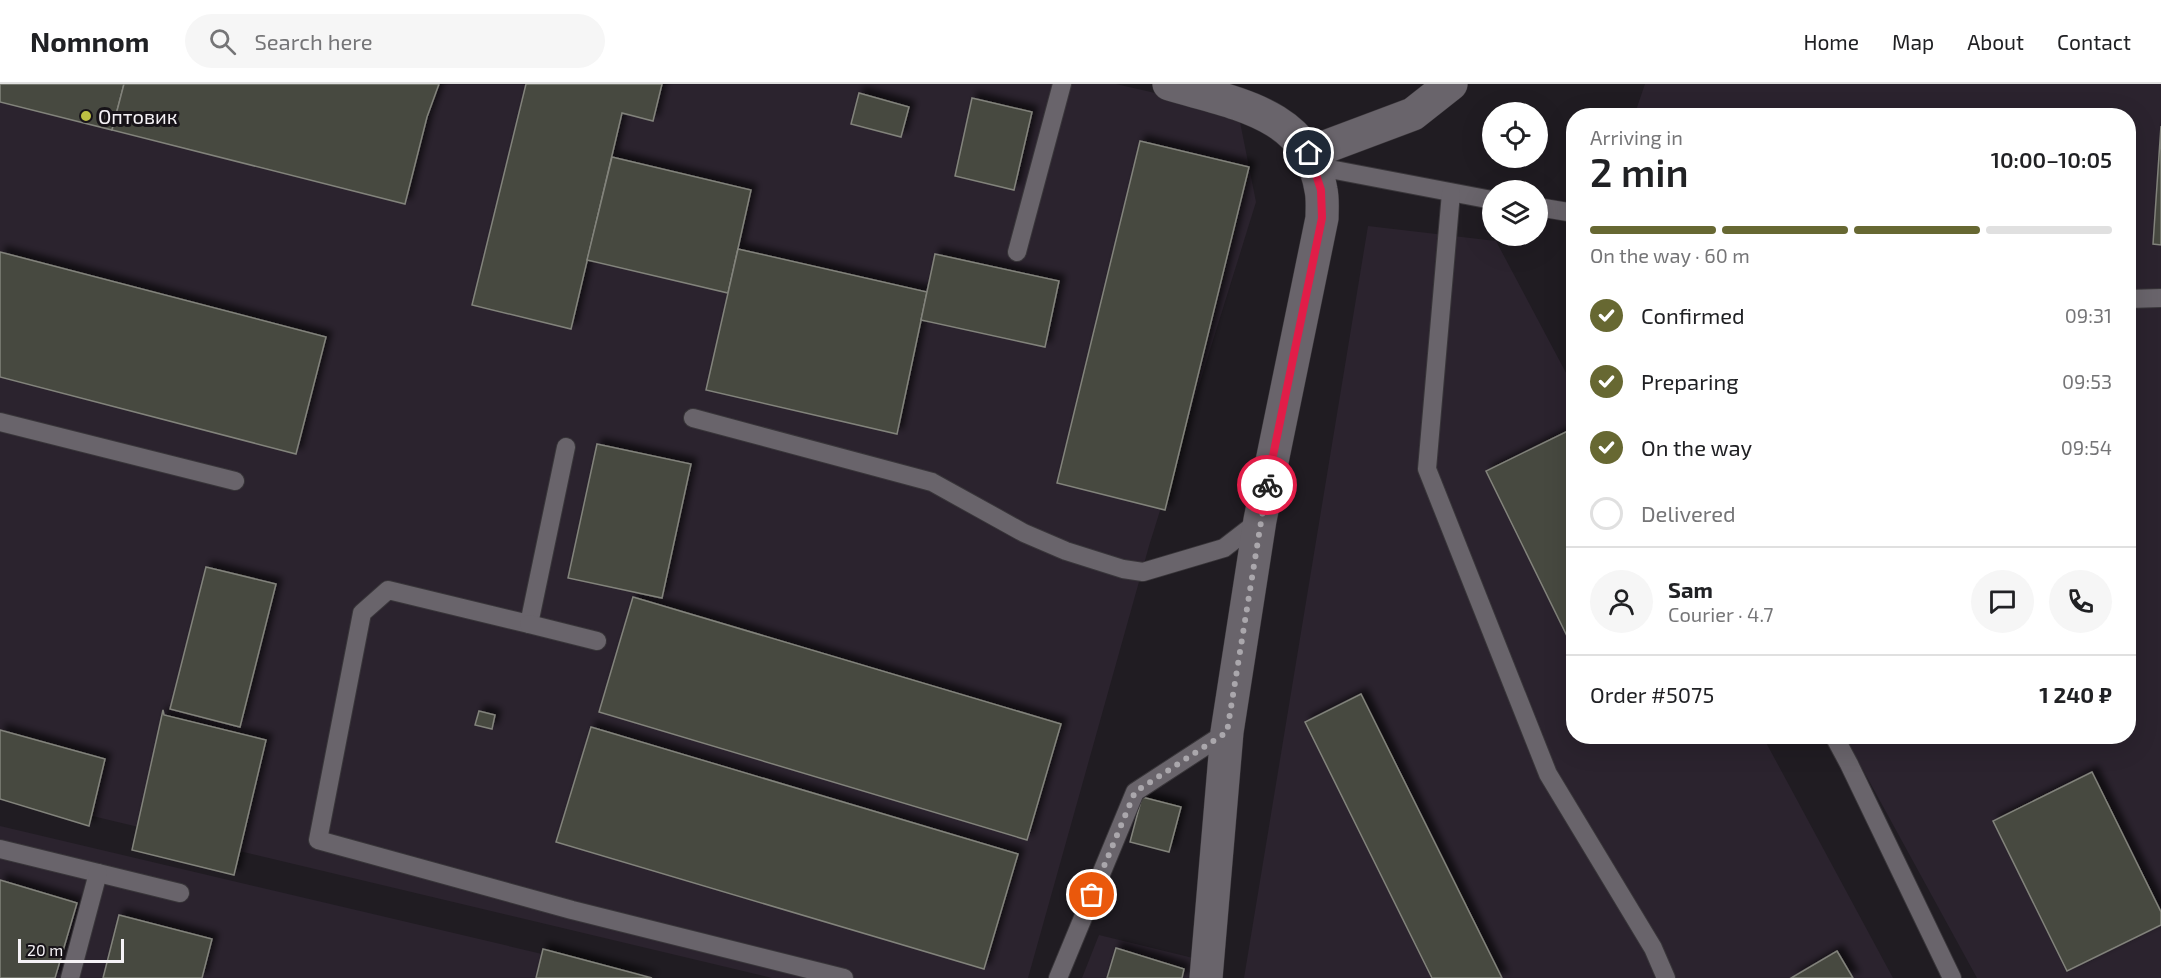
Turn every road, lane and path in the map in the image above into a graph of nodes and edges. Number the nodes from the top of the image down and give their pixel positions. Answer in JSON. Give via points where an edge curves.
{"nodes":[{"id":1,"x":1062,"y":84,"type":"edge"},
{"id":2,"x":1169,"y":84,"type":"edge"},
{"id":3,"x":1450,"y":84,"type":"edge"},
{"id":4,"x":1311,"y":159,"type":"junction"},
{"id":5,"x":1451,"y":193,"type":"junction"},
{"id":6,"x":1482,"y":198,"type":"edge"},
{"id":7,"x":1548,"y":209,"type":"edge"},
{"id":8,"x":1566,"y":212,"type":"edge"},
{"id":9,"x":1017,"y":252,"type":"dead end"},
{"id":10,"x":2161,"y":298,"type":"edge"},
{"id":11,"x":2136,"y":299,"type":"edge"},
{"id":12,"x":693,"y":418,"type":"dead end"},
{"id":13,"x":0,"y":422,"type":"edge"},
{"id":14,"x":566,"y":447,"type":"dead end"},
{"id":15,"x":235,"y":481,"type":"dead end"},
{"id":16,"x":1260,"y":520,"type":"junction"},
{"id":17,"x":529,"y":624,"type":"junction"},
{"id":18,"x":597,"y":641,"type":"dead end"},
{"id":19,"x":1227,"y":732,"type":"junction"},
{"id":20,"x":1838,"y":744,"type":"edge"},
{"id":21,"x":0,"y":849,"type":"edge"},
{"id":22,"x":99,"y":873,"type":"junction"},
{"id":23,"x":180,"y":893,"type":"dead end"},
{"id":24,"x":70,"y":978,"type":"edge"},
{"id":25,"x":844,"y":978,"type":"edge"},
{"id":26,"x":1058,"y":978,"type":"edge"},
{"id":27,"x":1206,"y":978,"type":"edge"},
{"id":28,"x":1666,"y":978,"type":"edge"},
{"id":29,"x":1952,"y":978,"type":"edge"}],
"edges":[{"from":1,"to":9,"type":"lane"},
{"from":2,"to":4,"type":"street","via":[[1272,118],[1299,138]]},
{"from":3,"to":4,"type":"street","via":[[1413,114]]},
{"from":4,"to":5,"type":"lane"},
{"from":4,"to":16,"type":"street","via":[[1321,190],[1322,218]]},
{"from":5,"to":6,"type":"lane"},
{"from":5,"to":28,"type":"lane","via":[[1427,469],[1548,774],[1653,948]]},
{"from":7,"to":8,"type":"lane"},
{"from":10,"to":11,"type":"lane"},
{"from":12,"to":16,"type":"lane","via":[[932,482],[1024,533],[1124,569],[1143,572],[1224,548]]},
{"from":13,"to":15,"type":"lane"},
{"from":14,"to":17,"type":"lane"},
{"from":16,"to":19,"type":"street"},
{"from":17,"to":18,"type":"lane"},
{"from":17,"to":25,"type":"lane","via":[[388,590],[362,612],[318,840],[572,910]]},
{"from":19,"to":26,"type":"lane","via":[[1135,792]]},
{"from":19,"to":27,"type":"street"},
{"from":20,"to":29,"type":"lane"},
{"from":21,"to":22,"type":"lane"},
{"from":22,"to":23,"type":"lane"},
{"from":22,"to":24,"type":"lane"}]}
